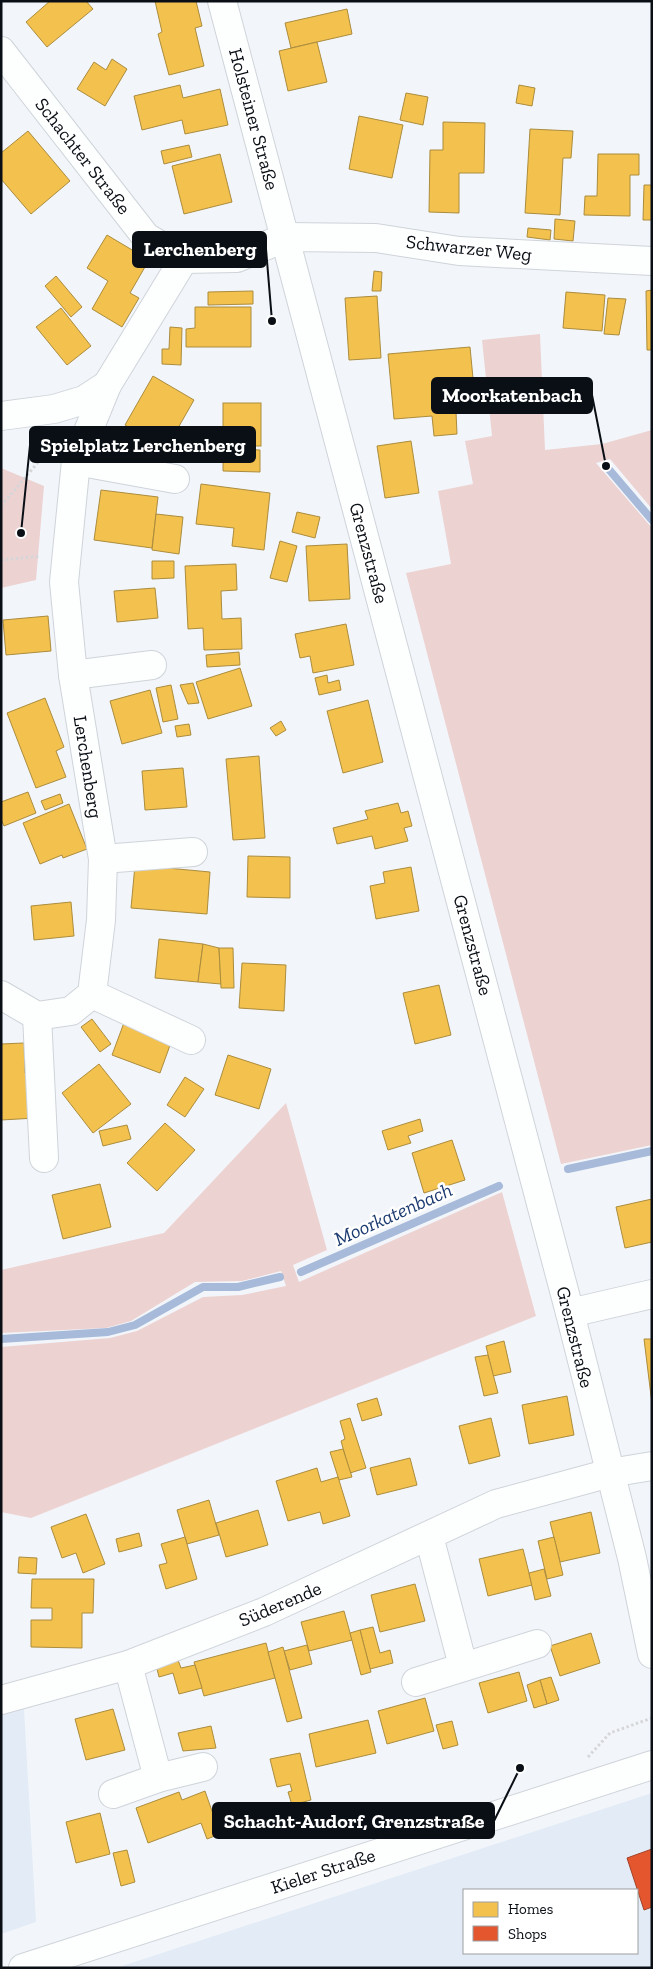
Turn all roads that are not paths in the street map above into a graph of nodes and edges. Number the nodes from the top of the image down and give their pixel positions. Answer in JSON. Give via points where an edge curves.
{"nodes":[{"id":1,"x":222,"y":1,"type":"edge"},
{"id":2,"x":1,"y":51,"type":"edge"},
{"id":3,"x":286,"y":238,"type":"junction"},
{"id":4,"x":184,"y":259,"type":"junction"},
{"id":5,"x":652,"y":261,"type":"edge"},
{"id":6,"x":107,"y":385,"type":"junction"},
{"id":7,"x":1,"y":416,"type":"edge"},
{"id":8,"x":76,"y":462,"type":"junction"},
{"id":9,"x":175,"y":479,"type":"dead end"},
{"id":10,"x":152,"y":664,"type":"dead end"},
{"id":11,"x":73,"y":675,"type":"junction"},
{"id":12,"x":194,"y":852,"type":"dead end"},
{"id":13,"x":103,"y":859,"type":"junction"},
{"id":14,"x":92,"y":994,"type":"junction"},
{"id":15,"x":1,"y":995,"type":"edge"},
{"id":16,"x":37,"y":1016,"type":"junction"},
{"id":17,"x":191,"y":1040,"type":"dead end"},
{"id":18,"x":44,"y":1158,"type":"dead end"},
{"id":19,"x":652,"y":1294,"type":"edge"},
{"id":20,"x":570,"y":1313,"type":"junction"},
{"id":21,"x":652,"y":1466,"type":"edge"},
{"id":22,"x":610,"y":1473,"type":"junction"},
{"id":23,"x":429,"y":1536,"type":"junction"},
{"id":24,"x":537,"y":1644,"type":"dead end"},
{"id":25,"x":652,"y":1654,"type":"edge"},
{"id":26,"x":128,"y":1666,"type":"junction"},
{"id":27,"x":463,"y":1666,"type":"junction"},
{"id":28,"x":416,"y":1682,"type":"dead end"},
{"id":29,"x":1,"y":1700,"type":"edge"},
{"id":30,"x":652,"y":1765,"type":"edge"},
{"id":31,"x":202,"y":1767,"type":"dead end"},
{"id":32,"x":158,"y":1778,"type":"junction"},
{"id":33,"x":113,"y":1794,"type":"dead end"},
{"id":34,"x":23,"y":1968,"type":"edge"}],
"edges":[{"from":1,"to":3,"type":"street","name":"Holsteiner Straße"},
{"from":2,"to":4,"type":"street","name":"Schachter Straße","via":[[146,238]]},
{"from":3,"to":4,"type":"street","via":[[237,258]]},
{"from":3,"to":5,"type":"street","name":"Schwarzer Weg","via":[[376,238],[459,251]]},
{"from":3,"to":20,"type":"street","name":"Grenzstraße"},
{"from":4,"to":6,"type":"street","name":"Lerchenberg"},
{"from":6,"to":7,"type":"street","name":"Lerchenberg","via":[[84,400],[54,409]]},
{"from":6,"to":8,"type":"street","name":"Lerchenberg"},
{"from":8,"to":9,"type":"street"},
{"from":8,"to":11,"type":"street","name":"Lerchenberg","via":[[64,582]]},
{"from":10,"to":11,"type":"street"},
{"from":11,"to":13,"type":"street","name":"Lerchenberg"},
{"from":12,"to":13,"type":"street"},
{"from":13,"to":14,"type":"street","name":"Lerchenberg","via":[[101,920]]},
{"from":14,"to":16,"type":"street","via":[[71,1011]]},
{"from":14,"to":17,"type":"street"},
{"from":15,"to":16,"type":"street"},
{"from":16,"to":18,"type":"street"},
{"from":19,"to":20,"type":"street"},
{"from":20,"to":22,"type":"street","name":"Grenzstraße"},
{"from":21,"to":22,"type":"street","name":"Süderende"},
{"from":22,"to":23,"type":"street","name":"Süderende","via":[[496,1504]]},
{"from":22,"to":25,"type":"street","name":"Grenzstraße"},
{"from":23,"to":26,"type":"street","name":"Süderende","via":[[264,1612]]},
{"from":23,"to":27,"type":"street"},
{"from":24,"to":27,"type":"street"},
{"from":26,"to":29,"type":"street","name":"Süderende"},
{"from":26,"to":32,"type":"street"},
{"from":27,"to":28,"type":"street"},
{"from":30,"to":34,"type":"street","name":"Kieler Straße"},
{"from":31,"to":32,"type":"street"},
{"from":32,"to":33,"type":"street"}]}
